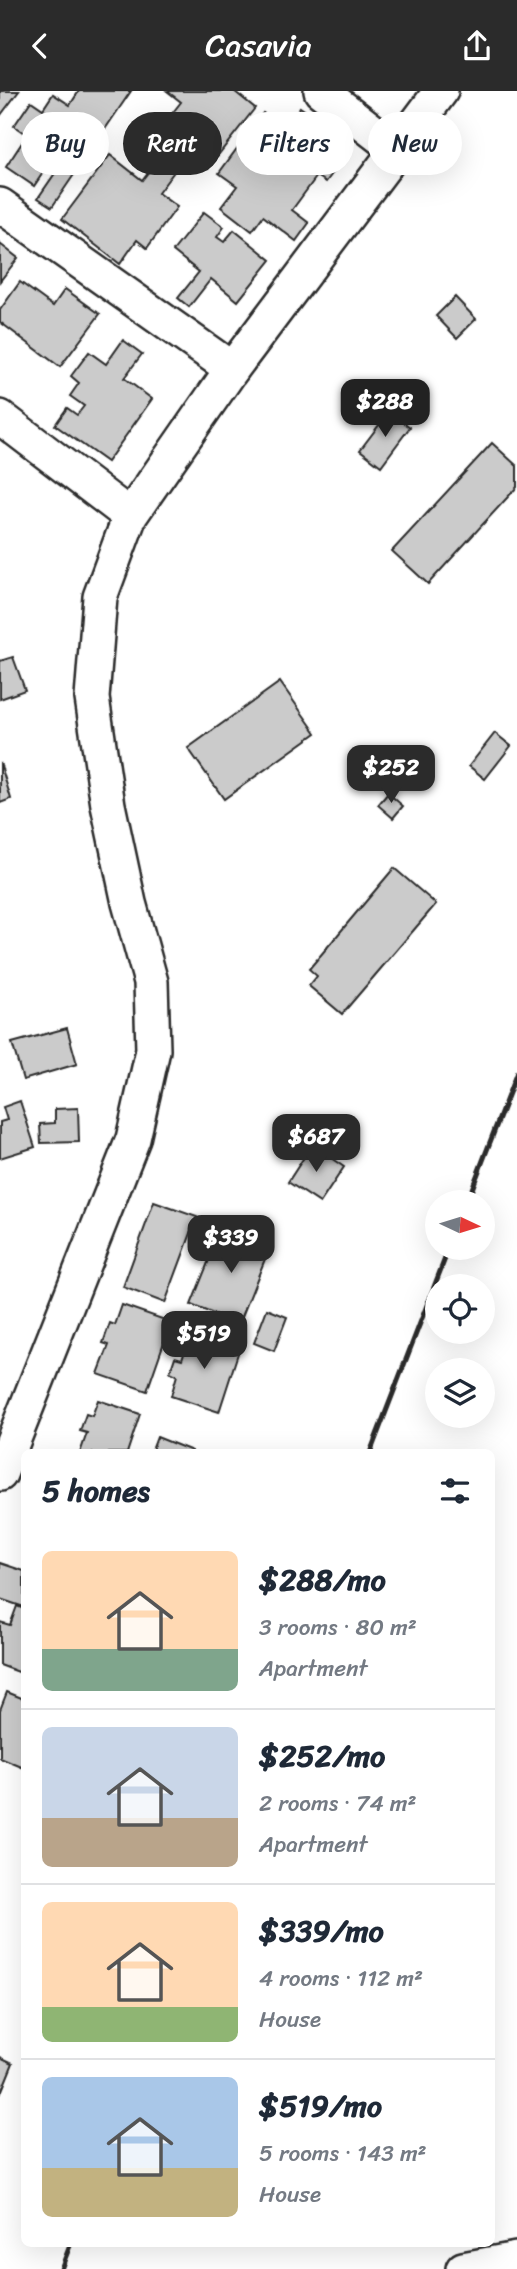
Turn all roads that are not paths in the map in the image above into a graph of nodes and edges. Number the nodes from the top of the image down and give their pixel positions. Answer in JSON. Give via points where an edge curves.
{"nodes":[{"id":1,"x":321,"y":91,"type":"edge"},
{"id":2,"x":441,"y":91,"type":"edge"},
{"id":3,"x":425,"y":112,"type":"edge"},
{"id":4,"x":368,"y":127,"type":"edge"},
{"id":5,"x":378,"y":175,"type":"edge"},
{"id":6,"x":0,"y":205,"type":"edge"},
{"id":7,"x":232,"y":369,"type":"junction"},
{"id":8,"x":0,"y":417,"type":"edge"},
{"id":9,"x":130,"y":516,"type":"junction"},
{"id":10,"x":0,"y":1474,"type":"edge"},
{"id":11,"x":517,"y":2259,"type":"edge"},
{"id":12,"x":463,"y":2269,"type":"edge"}],
"edges":[{"from":1,"to":4,"type":"street"},
{"from":2,"to":3,"type":"street"},
{"from":5,"to":7,"type":"street"},
{"from":6,"to":7,"type":"street"},
{"from":7,"to":9,"type":"street"},
{"from":8,"to":9,"type":"street"},
{"from":9,"to":10,"type":"street","via":[[100,597],[92,698],[108,804],[151,982],[153,1050],[133,1139]]},
{"from":11,"to":12,"type":"street"}]}
